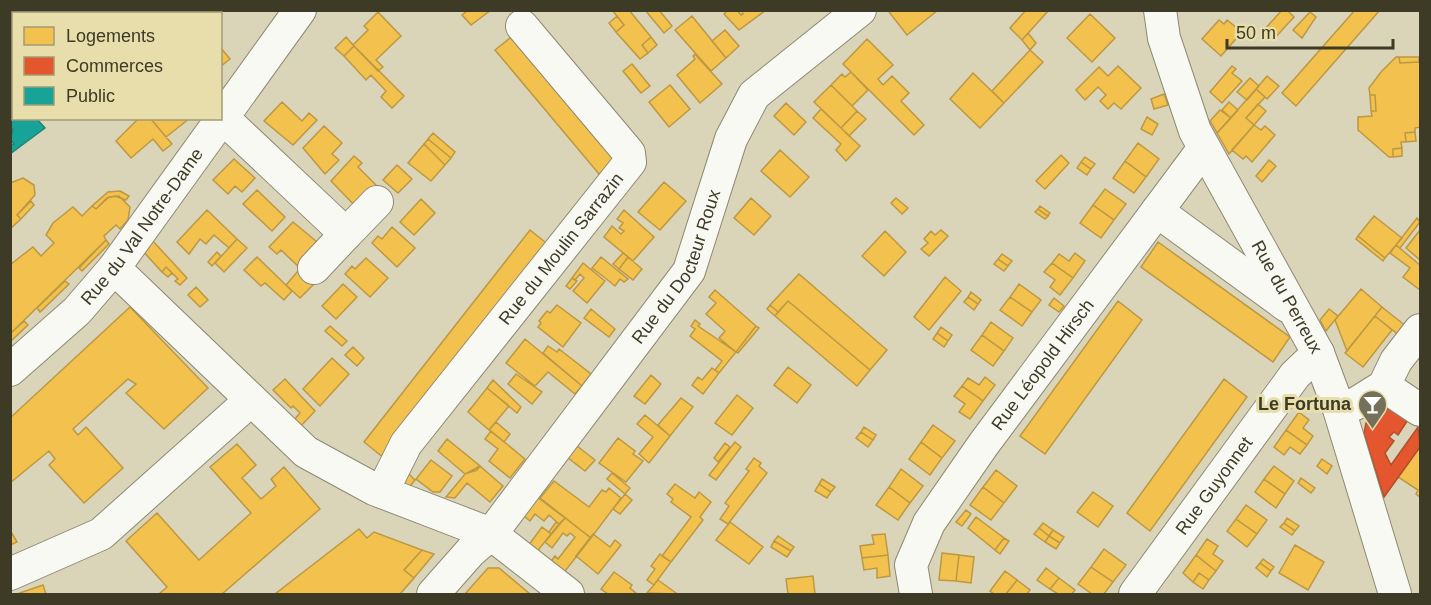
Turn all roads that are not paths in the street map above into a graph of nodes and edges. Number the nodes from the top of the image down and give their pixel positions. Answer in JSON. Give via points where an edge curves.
{"nodes":[{"id":1,"x":300,"y":10,"type":"edge"},
{"id":2,"x":860,"y":10,"type":"edge"},
{"id":3,"x":1160,"y":10,"type":"edge"},
{"id":4,"x":522,"y":26,"type":"dead end"},
{"id":5,"x":222,"y":110,"type":"edge"},
{"id":6,"x":211,"y":124,"type":"edge"},
{"id":7,"x":1204,"y":148,"type":"junction"},
{"id":8,"x":377,"y":202,"type":"dead end"},
{"id":9,"x":1157,"y":211,"type":"junction"},
{"id":10,"x":346,"y":234,"type":"junction"},
{"id":11,"x":114,"y":268,"type":"junction"},
{"id":12,"x":314,"y":268,"type":"dead end"},
{"id":13,"x":1294,"y":312,"type":"junction"},
{"id":14,"x":1420,"y":330,"type":"edge"},
{"id":15,"x":1318,"y":353,"type":"junction"},
{"id":16,"x":10,"y":370,"type":"edge"},
{"id":17,"x":1384,"y":386,"type":"junction"},
{"id":18,"x":251,"y":400,"type":"junction"},
{"id":19,"x":1339,"y":409,"type":"junction"},
{"id":20,"x":1420,"y":410,"type":"edge"},
{"id":21,"x":386,"y":484,"type":"junction"},
{"id":22,"x":491,"y":534,"type":"junction"},
{"id":23,"x":10,"y":574,"type":"edge"},
{"id":24,"x":433,"y":594,"type":"edge"},
{"id":25,"x":568,"y":594,"type":"edge"},
{"id":26,"x":916,"y":594,"type":"edge"},
{"id":27,"x":1135,"y":594,"type":"edge"},
{"id":28,"x":1395,"y":594,"type":"edge"}],
"edges":[{"from":1,"to":5,"type":"street","name":"Rue du Val Notre-Dame"},
{"from":2,"to":22,"type":"street","name":"Rue du Docteur Roux","via":[[754,95],[731,139],[689,271]]},
{"from":3,"to":7,"type":"street","name":"Rue du Perreux","via":[[1181,94]]},
{"from":4,"to":21,"type":"street","name":"Rue du Moulin Sarrazin","via":[[629,153],[630,162],[406,444]]},
{"from":6,"to":10,"type":"street"},
{"from":6,"to":11,"type":"street","name":"Rue du Val Notre-Dame"},
{"from":7,"to":9,"type":"street","name":"Rue Léopold Hirsch"},
{"from":7,"to":13,"type":"street","name":"Rue du Perreux"},
{"from":8,"to":10,"type":"street"},
{"from":9,"to":13,"type":"street"},
{"from":9,"to":26,"type":"street","name":"Rue Léopold Hirsch","via":[[929,523],[911,565]]},
{"from":10,"to":12,"type":"street"},
{"from":11,"to":16,"type":"street","name":"Rue du Val Notre-Dame","via":[[77,311]]},
{"from":11,"to":18,"type":"street"},
{"from":13,"to":15,"type":"street","name":"Rue du Perreux"},
{"from":14,"to":17,"type":"street","via":[[1396,361]]},
{"from":15,"to":19,"type":"street","name":"Rue du Perreux"},
{"from":15,"to":27,"type":"street","name":"Rue Guyonnet","via":[[1295,375]]},
{"from":17,"to":19,"type":"street"},
{"from":17,"to":20,"type":"street"},
{"from":18,"to":21,"type":"street","via":[[306,452]]},
{"from":18,"to":23,"type":"street","via":[[101,534]]},
{"from":19,"to":28,"type":"street","name":"Rue du Perreux"},
{"from":21,"to":22,"type":"street"},
{"from":22,"to":24,"type":"street","name":"Rue du Docteur Roux"},
{"from":22,"to":25,"type":"street"}]}
